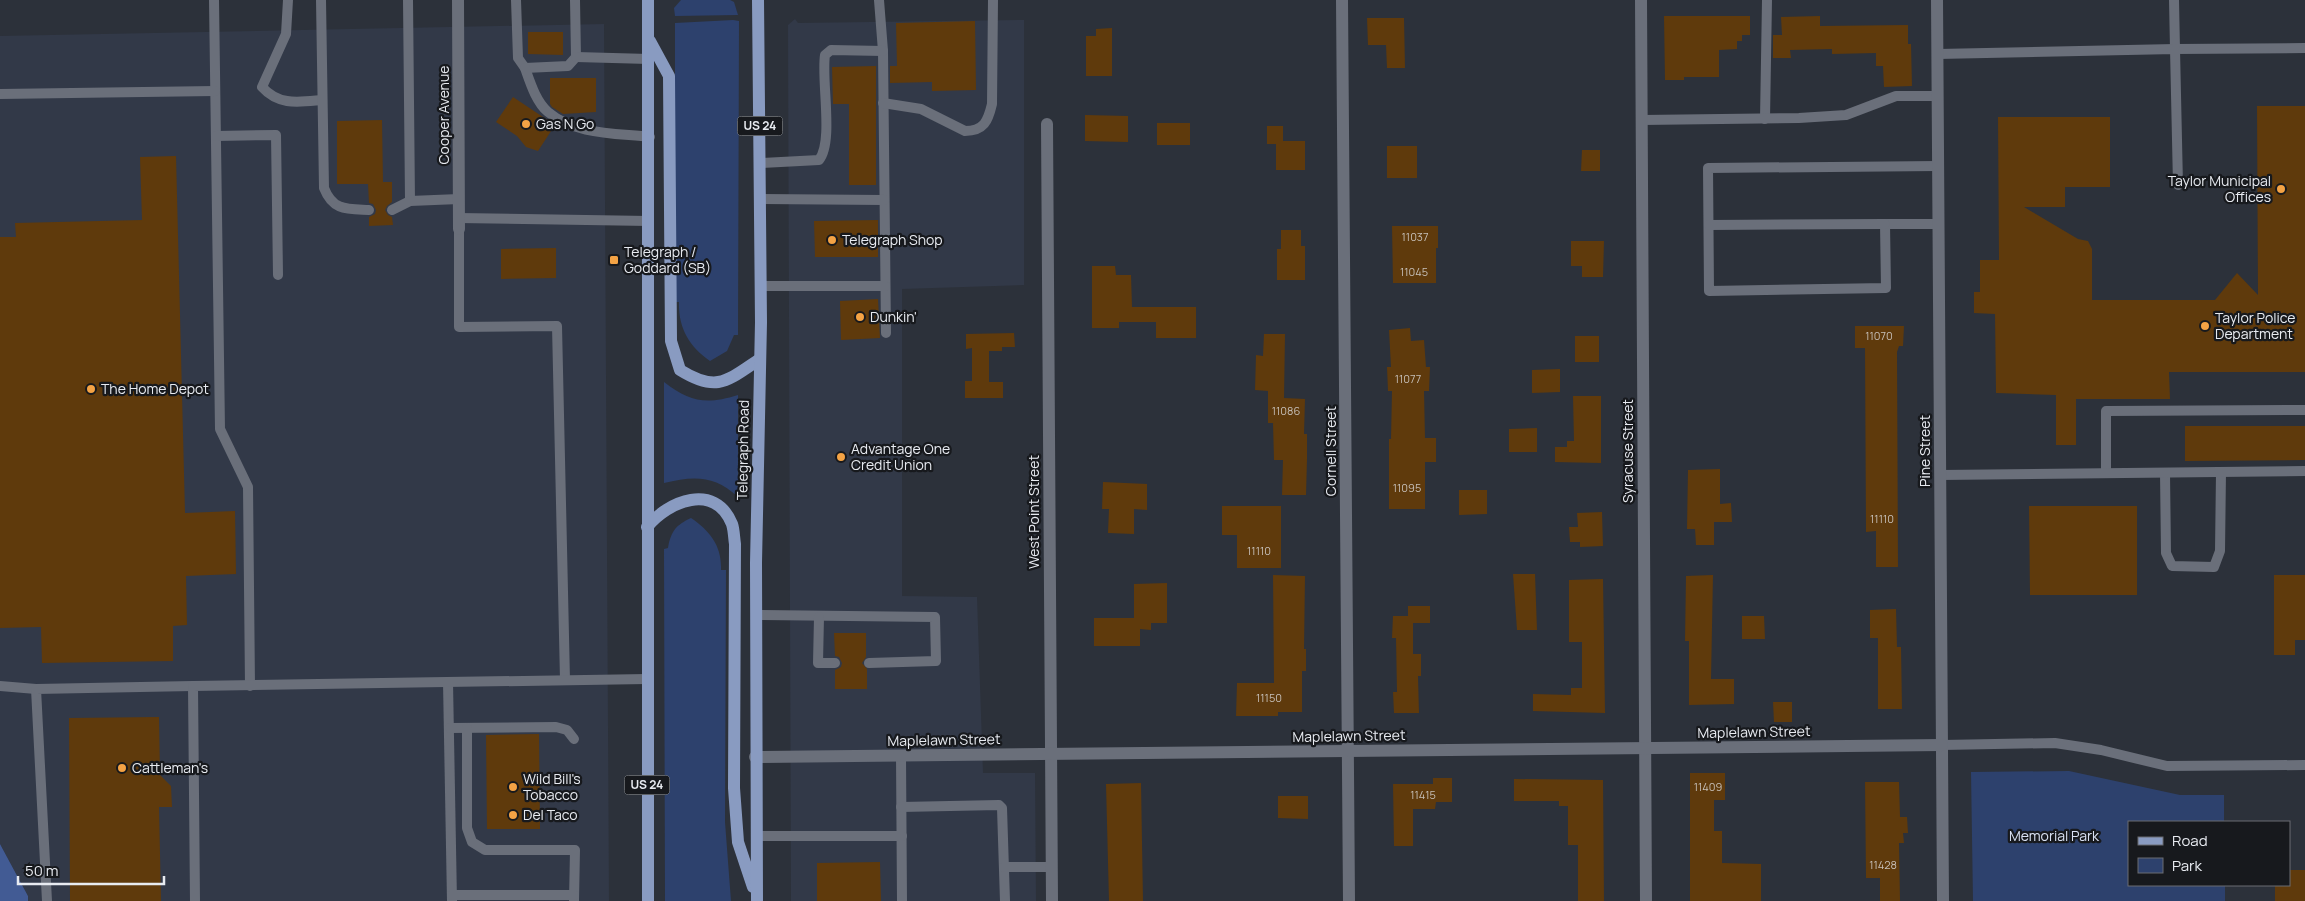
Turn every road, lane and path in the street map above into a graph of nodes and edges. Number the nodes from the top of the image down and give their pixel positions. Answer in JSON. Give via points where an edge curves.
{"nodes":[{"id":1,"x":214,"y":0,"type":"edge"},
{"id":2,"x":288,"y":0,"type":"edge"},
{"id":3,"x":321,"y":0,"type":"edge"},
{"id":4,"x":408,"y":0,"type":"edge"},
{"id":5,"x":458,"y":0,"type":"edge"},
{"id":6,"x":516,"y":0,"type":"edge"},
{"id":7,"x":576,"y":0,"type":"edge"},
{"id":8,"x":648,"y":0,"type":"edge"},
{"id":9,"x":758,"y":0,"type":"edge"},
{"id":10,"x":879,"y":0,"type":"edge"},
{"id":11,"x":993,"y":0,"type":"edge"},
{"id":12,"x":1342,"y":0,"type":"edge"},
{"id":13,"x":1641,"y":0,"type":"edge"},
{"id":14,"x":1767,"y":0,"type":"edge"},
{"id":15,"x":1937,"y":0,"type":"edge"},
{"id":16,"x":2174,"y":0,"type":"edge"},
{"id":17,"x":649,"y":39,"type":"junction"},
{"id":18,"x":2305,"y":48,"type":"edge"},
{"id":19,"x":2175,"y":49,"type":"junction"},
{"id":20,"x":883,"y":51,"type":"junction"},
{"id":21,"x":1938,"y":54,"type":"junction"},
{"id":22,"x":576,"y":57,"type":"junction"},
{"id":23,"x":649,"y":59,"type":"junction"},
{"id":24,"x":525,"y":68,"type":"junction"},
{"id":25,"x":215,"y":91,"type":"junction"},
{"id":26,"x":0,"y":94,"type":"edge"},
{"id":27,"x":1938,"y":96,"type":"junction"},
{"id":28,"x":322,"y":100,"type":"junction"},
{"id":29,"x":884,"y":103,"type":"junction"},
{"id":30,"x":1765,"y":119,"type":"junction"},
{"id":31,"x":1642,"y":120,"type":"junction"},
{"id":32,"x":1047,"y":124,"type":"dead end"},
{"id":33,"x":216,"y":136,"type":"junction"},
{"id":34,"x":650,"y":137,"type":"junction"},
{"id":35,"x":760,"y":163,"type":"junction"},
{"id":36,"x":1938,"y":166,"type":"junction"},
{"id":37,"x":2178,"y":185,"type":"dead end"},
{"id":38,"x":760,"y":198,"type":"junction"},
{"id":39,"x":459,"y":199,"type":"junction"},
{"id":40,"x":884,"y":200,"type":"junction"},
{"id":41,"x":410,"y":201,"type":"junction"},
{"id":42,"x":369,"y":210,"type":"dead end"},
{"id":43,"x":392,"y":210,"type":"dead end"},
{"id":44,"x":649,"y":221,"type":"junction"},
{"id":45,"x":458,"y":224,"type":"junction"},
{"id":46,"x":1709,"y":224,"type":"junction"},
{"id":47,"x":1884,"y":224,"type":"junction"},
{"id":48,"x":1939,"y":224,"type":"junction"},
{"id":49,"x":278,"y":275,"type":"dead end"},
{"id":50,"x":760,"y":286,"type":"junction"},
{"id":51,"x":885,"y":286,"type":"junction"},
{"id":52,"x":886,"y":334,"type":"dead end"},
{"id":53,"x":760,"y":359,"type":"junction"},
{"id":54,"x":2305,"y":410,"type":"edge"},
{"id":55,"x":2221,"y":472,"type":"junction"},
{"id":56,"x":2305,"y":472,"type":"edge"},
{"id":57,"x":2106,"y":473,"type":"junction"},
{"id":58,"x":2165,"y":473,"type":"junction"},
{"id":59,"x":1940,"y":475,"type":"junction"},
{"id":60,"x":647,"y":527,"type":"junction"},
{"id":61,"x":756,"y":615,"type":"junction"},
{"id":62,"x":819,"y":617,"type":"junction"},
{"id":63,"x":834,"y":662,"type":"dead end"},
{"id":64,"x":869,"y":663,"type":"dead end"},
{"id":65,"x":647,"y":679,"type":"junction"},
{"id":66,"x":565,"y":680,"type":"junction"},
{"id":67,"x":448,"y":682,"type":"junction"},
{"id":68,"x":0,"y":686,"type":"edge"},
{"id":69,"x":194,"y":686,"type":"junction"},
{"id":70,"x":250,"y":686,"type":"junction"},
{"id":71,"x":36,"y":689,"type":"junction"},
{"id":72,"x":450,"y":728,"type":"junction"},
{"id":73,"x":467,"y":728,"type":"junction"},
{"id":74,"x":574,"y":739,"type":"dead end"},
{"id":75,"x":1942,"y":745,"type":"junction"},
{"id":76,"x":1645,"y":748,"type":"junction"},
{"id":77,"x":1348,"y":751,"type":"junction"},
{"id":78,"x":1051,"y":754,"type":"junction"},
{"id":79,"x":901,"y":756,"type":"junction"},
{"id":80,"x":756,"y":758,"type":"junction"},
{"id":81,"x":2305,"y":765,"type":"edge"},
{"id":82,"x":901,"y":806,"type":"junction"},
{"id":83,"x":756,"y":836,"type":"junction"},
{"id":84,"x":902,"y":836,"type":"junction"},
{"id":85,"x":1004,"y":867,"type":"junction"},
{"id":86,"x":1052,"y":867,"type":"junction"},
{"id":87,"x":452,"y":898,"type":"edge"},
{"id":88,"x":574,"y":898,"type":"edge"},
{"id":89,"x":757,"y":899,"type":"edge"},
{"id":90,"x":47,"y":901,"type":"edge"},
{"id":91,"x":195,"y":901,"type":"edge"},
{"id":92,"x":648,"y":901,"type":"edge"},
{"id":93,"x":902,"y":901,"type":"edge"},
{"id":94,"x":1005,"y":901,"type":"edge"},
{"id":95,"x":1052,"y":901,"type":"edge"},
{"id":96,"x":1349,"y":901,"type":"edge"},
{"id":97,"x":1646,"y":901,"type":"edge"},
{"id":98,"x":1943,"y":901,"type":"edge"}],
"edges":[{"from":1,"to":25,"type":"lane"},
{"from":2,"to":28,"type":"lane","via":[[286,34],[262,87],[272,98],[294,102]]},
{"from":3,"to":28,"type":"lane"},
{"from":4,"to":41,"type":"lane"},
{"from":5,"to":39,"type":"street","name":"Cooper Avenue"},
{"from":6,"to":24,"type":"lane","via":[[518,58]]},
{"from":7,"to":22,"type":"lane"},
{"from":8,"to":17,"type":"main road","number":"US 24"},
{"from":9,"to":35,"type":"main road","name":"Telegraph Road","number":"US 24"},
{"from":10,"to":20,"type":"lane"},
{"from":11,"to":29,"type":"lane","via":[[992,104],[989,119],[983,127],[966,130],[921,109]]},
{"from":12,"to":77,"type":"street","name":"Cornell Street"},
{"from":13,"to":31,"type":"street","name":"Syracuse Street"},
{"from":14,"to":30,"type":"lane"},
{"from":15,"to":21,"type":"street","name":"Pine Street"},
{"from":16,"to":19,"type":"lane"},
{"from":17,"to":23,"type":"main road","number":"US 24"},
{"from":17,"to":53,"type":"main road","via":[[669,76],[671,341],[680,370],[697,381],[710,384],[723,381]]},
{"from":18,"to":19,"type":"lane"},
{"from":19,"to":21,"type":"lane"},
{"from":19,"to":37,"type":"lane"},
{"from":20,"to":29,"type":"lane"},
{"from":20,"to":35,"type":"lane","via":[[831,50],[825,55],[826,140],[824,154],[819,160]]},
{"from":21,"to":27,"type":"street","name":"Pine Street"},
{"from":22,"to":23,"type":"lane"},
{"from":22,"to":24,"type":"lane","via":[[568,66]]},
{"from":23,"to":34,"type":"main road","number":"US 24"},
{"from":24,"to":34,"type":"lane","via":[[534,92],[547,112],[574,128]]},
{"from":25,"to":26,"type":"lane"},
{"from":25,"to":33,"type":"lane"},
{"from":27,"to":30,"type":"lane","via":[[1896,96],[1846,115]]},
{"from":27,"to":36,"type":"street","name":"Pine Street"},
{"from":28,"to":42,"type":"lane","via":[[324,188],[328,198],[341,208]]},
{"from":29,"to":40,"type":"lane"},
{"from":30,"to":31,"type":"lane"},
{"from":31,"to":76,"type":"street","name":"Syracuse Street"},
{"from":32,"to":78,"type":"street","name":"West Point Street"},
{"from":33,"to":49,"type":"lane","via":[[276,135]]},
{"from":33,"to":70,"type":"lane","via":[[220,429],[248,487]]},
{"from":34,"to":44,"type":"main road","number":"US 24"},
{"from":35,"to":38,"type":"main road","name":"Telegraph Road","number":"US 24"},
{"from":36,"to":46,"type":"lane","via":[[1708,168]]},
{"from":36,"to":48,"type":"street","name":"Pine Street"},
{"from":38,"to":40,"type":"lane"},
{"from":38,"to":50,"type":"main road","name":"Telegraph Road","number":"US 24"},
{"from":39,"to":41,"type":"lane"},
{"from":39,"to":45,"type":"street","name":"Cooper Avenue"},
{"from":40,"to":51,"type":"lane"},
{"from":41,"to":43,"type":"lane"},
{"from":44,"to":45,"type":"lane"},
{"from":44,"to":60,"type":"main road","number":"US 24"},
{"from":45,"to":66,"type":"lane","via":[[458,327],[557,326]]},
{"from":46,"to":47,"type":"lane"},
{"from":46,"to":47,"type":"lane","via":[[1709,291],[1886,288]]},
{"from":47,"to":48,"type":"lane"},
{"from":48,"to":59,"type":"street","name":"Pine Street"},
{"from":50,"to":51,"type":"lane"},
{"from":50,"to":53,"type":"main road","name":"Telegraph Road","number":"US 24"},
{"from":51,"to":52,"type":"lane"},
{"from":53,"to":61,"type":"main road","name":"Telegraph Road","number":"US 24"},
{"from":54,"to":57,"type":"lane","via":[[2106,411]]},
{"from":55,"to":56,"type":"lane"},
{"from":55,"to":58,"type":"lane"},
{"from":55,"to":58,"type":"lane","via":[[2220,551],[2214,566],[2172,566],[2166,553]]},
{"from":57,"to":58,"type":"lane"},
{"from":57,"to":59,"type":"lane"},
{"from":59,"to":75,"type":"street","name":"Pine Street"},
{"from":60,"to":65,"type":"main road","number":"US 24"},
{"from":60,"to":89,"type":"main road","via":[[678,503],[700,500],[724,511],[732,525],[735,544],[734,788],[738,842]]},
{"from":61,"to":62,"type":"lane"},
{"from":61,"to":80,"type":"main road","name":"Telegraph Road","number":"US 24"},
{"from":62,"to":63,"type":"lane","via":[[818,663]]},
{"from":62,"to":64,"type":"lane","via":[[935,618],[936,661]]},
{"from":65,"to":66,"type":"lane"},
{"from":65,"to":92,"type":"main road","number":"US 24"},
{"from":66,"to":67,"type":"lane"},
{"from":67,"to":70,"type":"lane"},
{"from":67,"to":72,"type":"lane"},
{"from":68,"to":71,"type":"lane"},
{"from":69,"to":70,"type":"lane"},
{"from":69,"to":71,"type":"lane"},
{"from":69,"to":91,"type":"lane"},
{"from":71,"to":90,"type":"lane"},
{"from":72,"to":73,"type":"lane"},
{"from":72,"to":87,"type":"lane"},
{"from":73,"to":74,"type":"lane","via":[[556,727],[567,730]]},
{"from":73,"to":88,"type":"lane","via":[[467,828],[472,842],[485,850],[575,850]]},
{"from":75,"to":76,"type":"street","name":"Maplelawn Street"},
{"from":75,"to":81,"type":"lane","via":[[2055,743],[2168,766]]},
{"from":75,"to":98,"type":"street","name":"Pine Street"},
{"from":76,"to":77,"type":"street","name":"Maplelawn Street"},
{"from":76,"to":97,"type":"street","name":"Syracuse Street"},
{"from":77,"to":78,"type":"street","name":"Maplelawn Street"},
{"from":77,"to":96,"type":"street","name":"Cornell Street"},
{"from":78,"to":79,"type":"street","name":"Maplelawn Street"},
{"from":78,"to":86,"type":"street","name":"West Point Street"},
{"from":79,"to":80,"type":"street","name":"Maplelawn Street"},
{"from":79,"to":82,"type":"lane"},
{"from":80,"to":83,"type":"main road","name":"Telegraph Road","number":"US 24"},
{"from":82,"to":84,"type":"lane"},
{"from":82,"to":85,"type":"lane","via":[[999,805],[1002,808]]},
{"from":83,"to":84,"type":"lane"},
{"from":83,"to":89,"type":"main road","name":"Telegraph Road","number":"US 24"},
{"from":84,"to":93,"type":"lane"},
{"from":85,"to":86,"type":"lane"},
{"from":85,"to":94,"type":"lane"},
{"from":86,"to":95,"type":"street","name":"West Point Street"},
{"from":87,"to":88,"type":"lane"}]}
